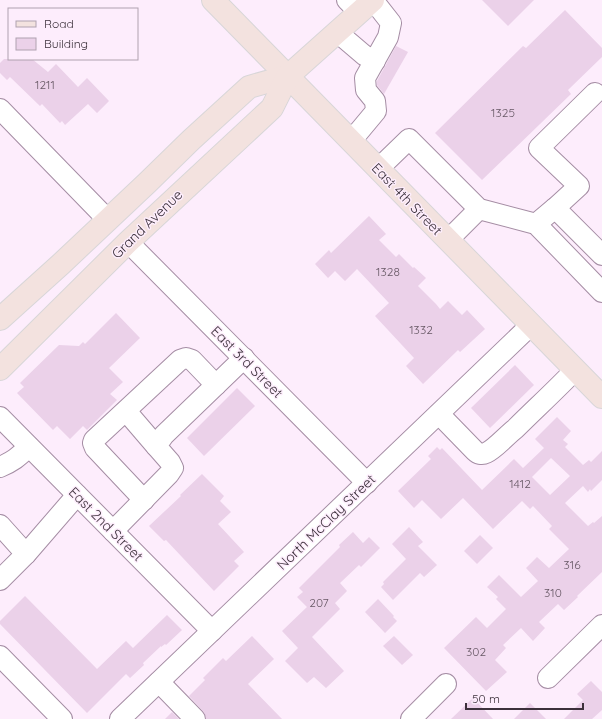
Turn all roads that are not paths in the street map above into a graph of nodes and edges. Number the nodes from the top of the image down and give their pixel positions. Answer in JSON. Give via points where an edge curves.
{"nodes":[{"id":1,"x":219,"y":2,"type":"edge"},
{"id":2,"x":363,"y":3,"type":"edge"},
{"id":3,"x":337,"y":32,"type":"junction"},
{"id":4,"x":375,"y":61,"type":"junction"},
{"id":5,"x":288,"y":76,"type":"junction"},
{"id":6,"x":595,"y":93,"type":"dead end"},
{"id":7,"x":0,"y":109,"type":"edge"},
{"id":8,"x":351,"y":141,"type":"junction"},
{"id":9,"x":378,"y":169,"type":"junction"},
{"id":10,"x":555,"y":208,"type":"junction"},
{"id":11,"x":479,"y":209,"type":"junction"},
{"id":12,"x":108,"y":220,"type":"junction"},
{"id":13,"x":536,"y":224,"type":"junction"},
{"id":14,"x":448,"y":240,"type":"junction"},
{"id":15,"x":128,"y":242,"type":"junction"},
{"id":16,"x":602,"y":255,"type":"edge"},
{"id":17,"x":602,"y":292,"type":"edge"},
{"id":18,"x":0,"y":319,"type":"edge"},
{"id":19,"x":531,"y":325,"type":"junction"},
{"id":20,"x":244,"y":358,"type":"junction"},
{"id":21,"x":0,"y":369,"type":"edge"},
{"id":22,"x":575,"y":370,"type":"junction"},
{"id":23,"x":216,"y":385,"type":"junction"},
{"id":24,"x":600,"y":392,"type":"edge"},
{"id":25,"x":126,"y":411,"type":"junction"},
{"id":26,"x":439,"y":414,"type":"junction"},
{"id":27,"x":0,"y":417,"type":"edge"},
{"id":28,"x":29,"y":446,"type":"junction"},
{"id":29,"x":156,"y":446,"type":"junction"},
{"id":30,"x":0,"y":467,"type":"edge"},
{"id":31,"x":367,"y":483,"type":"junction"},
{"id":32,"x":77,"y":495,"type":"junction"},
{"id":33,"x":144,"y":500,"type":"junction"},
{"id":34,"x":0,"y":525,"type":"edge"},
{"id":35,"x":113,"y":531,"type":"junction"},
{"id":36,"x":26,"y":554,"type":"junction"},
{"id":37,"x":0,"y":580,"type":"edge"},
{"id":38,"x":602,"y":624,"type":"edge"},
{"id":39,"x":212,"y":631,"type":"junction"},
{"id":40,"x":0,"y":656,"type":"edge"},
{"id":41,"x":548,"y":678,"type":"dead end"},
{"id":42,"x":159,"y":682,"type":"junction"},
{"id":43,"x":446,"y":684,"type":"dead end"},
{"id":44,"x":62,"y":719,"type":"edge"},
{"id":45,"x":120,"y":719,"type":"edge"},
{"id":46,"x":194,"y":719,"type":"edge"},
{"id":47,"x":411,"y":719,"type":"edge"}],
"edges":[{"from":1,"to":5,"type":"main road","name":"East 4th Street"},
{"from":2,"to":3,"type":"main road","name":"Grand Avenue"},
{"from":2,"to":4,"type":"street","via":[[391,23],[388,36]]},
{"from":3,"to":4,"type":"street"},
{"from":3,"to":5,"type":"main road","name":"Grand Avenue"},
{"from":4,"to":8,"type":"street","via":[[365,78],[366,90],[375,101],[376,111]]},
{"from":5,"to":8,"type":"main road","name":"East 4th Street"},
{"from":5,"to":12,"type":"main road","name":"Grand Avenue","via":[[249,87]]},
{"from":5,"to":15,"type":"main road","name":"Grand Avenue","via":[[272,108]]},
{"from":6,"to":10,"type":"street","via":[[539,148],[579,186]]},
{"from":7,"to":12,"type":"street"},
{"from":8,"to":9,"type":"main road","name":"East 4th Street"},
{"from":9,"to":11,"type":"street","via":[[409,139]]},
{"from":9,"to":14,"type":"main road","name":"East 4th Street"},
{"from":10,"to":13,"type":"street"},
{"from":10,"to":16,"type":"street"},
{"from":11,"to":13,"type":"street"},
{"from":11,"to":14,"type":"street"},
{"from":12,"to":18,"type":"main road","name":"Grand Avenue"},
{"from":13,"to":17,"type":"street"},
{"from":14,"to":19,"type":"main road","name":"East 4th Street"},
{"from":15,"to":20,"type":"street","name":"East 3rd Street"},
{"from":15,"to":21,"type":"main road","name":"Grand Avenue"},
{"from":19,"to":22,"type":"main road","name":"East 4th Street"},
{"from":19,"to":26,"type":"street","name":"North McClay Street"},
{"from":20,"to":23,"type":"street"},
{"from":20,"to":31,"type":"street","name":"East 3rd Street"},
{"from":22,"to":24,"type":"main road","name":"East 4th Street"},
{"from":22,"to":26,"type":"street","via":[[486,454],[475,451]]},
{"from":23,"to":25,"type":"street","via":[[192,360],[186,358],[180,360]]},
{"from":23,"to":29,"type":"street","via":[[164,435]]},
{"from":25,"to":29,"type":"street"},
{"from":25,"to":33,"type":"street","via":[[93,443]]},
{"from":26,"to":31,"type":"street","name":"North McClay Street"},
{"from":27,"to":28,"type":"street","name":"East 2nd Street"},
{"from":28,"to":30,"type":"street","via":[[18,458]]},
{"from":28,"to":32,"type":"street","name":"East 2nd Street"},
{"from":29,"to":33,"type":"street","via":[[173,468]]},
{"from":31,"to":39,"type":"street","name":"North McClay Street"},
{"from":32,"to":35,"type":"street","name":"East 2nd Street"},
{"from":32,"to":36,"type":"street"},
{"from":33,"to":35,"type":"street"},
{"from":34,"to":36,"type":"street"},
{"from":35,"to":39,"type":"street","name":"East 2nd Street"},
{"from":36,"to":37,"type":"street"},
{"from":38,"to":41,"type":"street"},
{"from":39,"to":42,"type":"street","name":"North McClay Street"},
{"from":40,"to":44,"type":"street"},
{"from":42,"to":45,"type":"street","name":"North McClay Street"},
{"from":42,"to":46,"type":"street"},
{"from":43,"to":47,"type":"street"}]}
